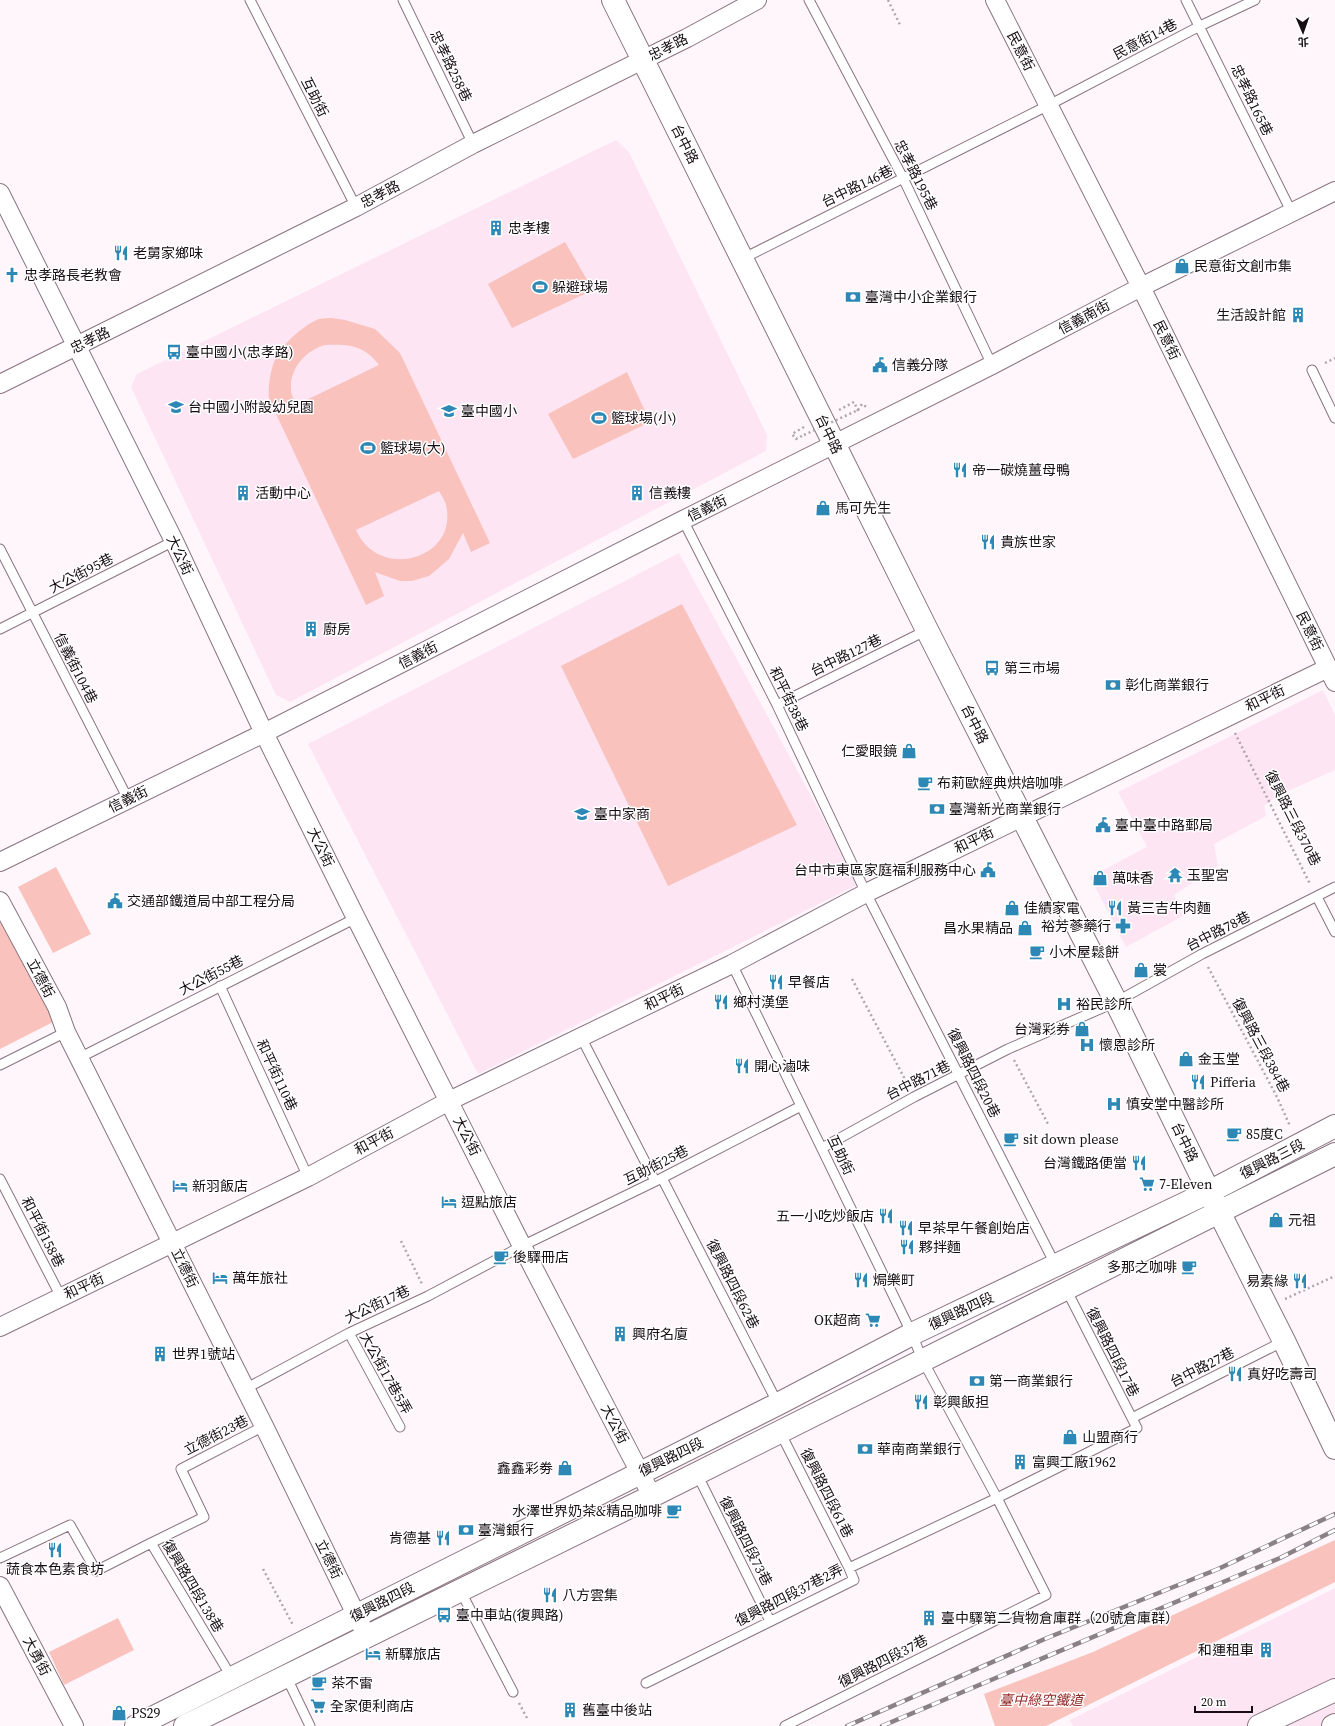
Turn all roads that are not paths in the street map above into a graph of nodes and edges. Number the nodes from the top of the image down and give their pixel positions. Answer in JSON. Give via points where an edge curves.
{"nodes":[{"id":1,"x":250,"y":0,"type":"edge"},
{"id":2,"x":403,"y":0,"type":"edge"},
{"id":3,"x":613,"y":0,"type":"edge"},
{"id":4,"x":757,"y":0,"type":"edge"},
{"id":5,"x":809,"y":0,"type":"edge"},
{"id":6,"x":995,"y":0,"type":"edge"},
{"id":7,"x":1186,"y":0,"type":"edge"},
{"id":8,"x":1255,"y":0,"type":"edge"},
{"id":9,"x":1200,"y":26,"type":"junction"},
{"id":10,"x":642,"y":60,"type":"junction"},
{"id":11,"x":1049,"y":105,"type":"junction"},
{"id":12,"x":473,"y":144,"type":"junction"},
{"id":13,"x":903,"y":178,"type":"junction"},
{"id":14,"x":1335,"y":191,"type":"edge"},
{"id":15,"x":0,"y":192,"type":"edge"},
{"id":16,"x":356,"y":207,"type":"junction"},
{"id":17,"x":1292,"y":213,"type":"junction"},
{"id":18,"x":742,"y":259,"type":"junction"},
{"id":19,"x":1141,"y":287,"type":"junction"},
{"id":20,"x":77,"y":346,"type":"junction"},
{"id":21,"x":992,"y":365,"type":"junction"},
{"id":22,"x":1312,"y":370,"type":"dead end"},
{"id":23,"x":0,"y":384,"type":"edge"},
{"id":24,"x":1335,"y":418,"type":"edge"},
{"id":25,"x":834,"y":444,"type":"junction"},
{"id":26,"x":683,"y":520,"type":"junction"},
{"id":27,"x":174,"y":541,"type":"junction"},
{"id":28,"x":0,"y":549,"type":"edge"},
{"id":29,"x":32,"y":613,"type":"junction"},
{"id":30,"x":0,"y":629,"type":"edge"},
{"id":31,"x":927,"y":630,"type":"junction"},
{"id":32,"x":1331,"y":675,"type":"edge"},
{"id":33,"x":777,"y":705,"type":"junction"},
{"id":34,"x":264,"y":733,"type":"junction"},
{"id":35,"x":128,"y":799,"type":"junction"},
{"id":36,"x":1022,"y":816,"type":"junction"},
{"id":37,"x":0,"y":862,"type":"edge"},
{"id":38,"x":1335,"y":888,"type":"edge"},
{"id":39,"x":866,"y":892,"type":"junction"},
{"id":40,"x":1317,"y":897,"type":"junction"},
{"id":41,"x":0,"y":901,"type":"edge"},
{"id":42,"x":356,"y":918,"type":"junction"},
{"id":43,"x":1335,"y":932,"type":"edge"},
{"id":44,"x":732,"y":964,"type":"junction"},
{"id":45,"x":220,"y":986,"type":"junction"},
{"id":46,"x":1116,"y":1002,"type":"junction"},
{"id":47,"x":66,"y":1032,"type":"junction"},
{"id":48,"x":581,"y":1038,"type":"junction"},
{"id":49,"x":79,"y":1058,"type":"junction"},
{"id":50,"x":0,"y":1065,"type":"edge"},
{"id":51,"x":960,"y":1075,"type":"junction"},
{"id":52,"x":449,"y":1101,"type":"junction"},
{"id":53,"x":801,"y":1106,"type":"junction"},
{"id":54,"x":1335,"y":1126,"type":"edge"},
{"id":55,"x":822,"y":1148,"type":"junction"},
{"id":56,"x":1335,"y":1154,"type":"edge"},
{"id":57,"x":308,"y":1177,"type":"junction"},
{"id":58,"x":0,"y":1179,"type":"edge"},
{"id":59,"x":659,"y":1180,"type":"junction"},
{"id":60,"x":1209,"y":1192,"type":"junction"},
{"id":61,"x":1219,"y":1212,"type":"junction"},
{"id":62,"x":173,"y":1244,"type":"junction"},
{"id":63,"x":522,"y":1246,"type":"junction"},
{"id":64,"x":1056,"y":1266,"type":"junction"},
{"id":65,"x":1065,"y":1288,"type":"junction"},
{"id":66,"x":61,"y":1297,"type":"junction"},
{"id":67,"x":0,"y":1327,"type":"edge"},
{"id":68,"x":349,"y":1333,"type":"junction"},
{"id":69,"x":912,"y":1334,"type":"junction"},
{"id":70,"x":1284,"y":1341,"type":"junction"},
{"id":71,"x":922,"y":1359,"type":"junction"},
{"id":72,"x":245,"y":1389,"type":"junction"},
{"id":73,"x":778,"y":1404,"type":"junction"},
{"id":74,"x":1132,"y":1418,"type":"junction"},
{"id":75,"x":264,"y":1426,"type":"junction"},
{"id":76,"x":400,"y":1427,"type":"dead end"},
{"id":77,"x":779,"y":1431,"type":"junction"},
{"id":78,"x":1335,"y":1448,"type":"edge"},
{"id":79,"x":641,"y":1472,"type":"junction"},
{"id":80,"x":696,"y":1472,"type":"junction"},
{"id":81,"x":652,"y":1496,"type":"junction"},
{"id":82,"x":997,"y":1498,"type":"junction"},
{"id":83,"x":151,"y":1543,"type":"junction"},
{"id":84,"x":0,"y":1558,"type":"edge"},
{"id":85,"x":849,"y":1568,"type":"junction"},
{"id":86,"x":0,"y":1586,"type":"edge"},
{"id":87,"x":460,"y":1590,"type":"junction"},
{"id":88,"x":356,"y":1615,"type":"junction"},
{"id":89,"x":770,"y":1621,"type":"junction"},
{"id":90,"x":367,"y":1637,"type":"junction"},
{"id":91,"x":286,"y":1676,"type":"junction"},
{"id":92,"x":232,"y":1678,"type":"junction"},
{"id":93,"x":646,"y":1683,"type":"dead end"},
{"id":94,"x":1335,"y":1690,"type":"edge"},
{"id":95,"x":513,"y":1692,"type":"dead end"},
{"id":96,"x":74,"y":1726,"type":"edge"},
{"id":97,"x":136,"y":1726,"type":"edge"},
{"id":98,"x":185,"y":1726,"type":"edge"},
{"id":99,"x":310,"y":1726,"type":"edge"},
{"id":100,"x":785,"y":1726,"type":"edge"},
{"id":101,"x":1259,"y":1726,"type":"edge"}],
"edges":[{"from":1,"to":16,"type":"lane","name":"互助街"},
{"from":2,"to":12,"type":"lane","name":"忠孝路258巷"},
{"from":3,"to":10,"type":"main road","name":"台中路"},
{"from":4,"to":10,"type":"street","name":"忠孝路"},
{"from":5,"to":13,"type":"lane","name":"忠孝路195巷"},
{"from":6,"to":11,"type":"street","name":"民意街"},
{"from":7,"to":9,"type":"lane","name":"忠孝路165巷"},
{"from":8,"to":9,"type":"lane","name":"民意街14巷"},
{"from":9,"to":11,"type":"lane","name":"民意街14巷"},
{"from":9,"to":17,"type":"lane","name":"忠孝路165巷"},
{"from":10,"to":12,"type":"street","name":"忠孝路"},
{"from":10,"to":18,"type":"main road","name":"台中路"},
{"from":11,"to":13,"type":"lane","name":"台中路146巷"},
{"from":11,"to":19,"type":"street","name":"民意街"},
{"from":12,"to":16,"type":"street","name":"忠孝路"},
{"from":13,"to":18,"type":"lane","name":"台中路146巷"},
{"from":13,"to":21,"type":"lane","name":"忠孝路195巷"},
{"from":14,"to":17,"type":"street","name":"信義南街"},
{"from":15,"to":20,"type":"street","name":"大公街"},
{"from":16,"to":20,"type":"street","name":"忠孝路"},
{"from":17,"to":19,"type":"street","name":"信義南街"},
{"from":18,"to":25,"type":"main road","name":"台中路"},
{"from":19,"to":21,"type":"street","name":"信義南街"},
{"from":19,"to":32,"type":"street","name":"民意街"},
{"from":20,"to":23,"type":"street","name":"忠孝路"},
{"from":20,"to":27,"type":"street","name":"大公街"},
{"from":21,"to":25,"type":"street","name":"信義南街"},
{"from":22,"to":24,"type":"lane"},
{"from":25,"to":26,"type":"street","name":"信義街"},
{"from":25,"to":31,"type":"main road","name":"台中路"},
{"from":26,"to":33,"type":"lane","name":"和平街38巷"},
{"from":26,"to":34,"type":"street","name":"信義街"},
{"from":27,"to":29,"type":"lane","name":"大公街95巷"},
{"from":27,"to":34,"type":"street","name":"大公街"},
{"from":28,"to":29,"type":"lane","name":"信義街104巷"},
{"from":29,"to":30,"type":"lane","name":"大公街95巷"},
{"from":29,"to":35,"type":"lane","name":"信義街104巷"},
{"from":31,"to":33,"type":"lane","name":"台中路127巷"},
{"from":31,"to":36,"type":"main road","name":"台中路"},
{"from":32,"to":36,"type":"street","name":"和平街","via":[[1226,716]]},
{"from":33,"to":39,"type":"lane","name":"和平街38巷"},
{"from":34,"to":35,"type":"street","name":"信義街"},
{"from":34,"to":42,"type":"street","name":"大公街"},
{"from":35,"to":37,"type":"street","name":"信義街"},
{"from":36,"to":39,"type":"street","name":"和平街"},
{"from":36,"to":46,"type":"main road","name":"台中路"},
{"from":38,"to":40,"type":"lane","name":"台中路78巷"},
{"from":39,"to":44,"type":"street","name":"和平街"},
{"from":39,"to":51,"type":"lane","name":"復興路四段20巷"},
{"from":40,"to":43,"type":"lane"},
{"from":40,"to":46,"type":"lane","name":"台中路78巷","via":[[1202,954]]},
{"from":41,"to":47,"type":"street","name":"立德街","via":[[57,1007]]},
{"from":42,"to":45,"type":"lane","name":"大公街55巷"},
{"from":42,"to":52,"type":"street","name":"大公街"},
{"from":44,"to":48,"type":"street","name":"和平街"},
{"from":44,"to":53,"type":"lane","name":"互助街"},
{"from":45,"to":49,"type":"lane","name":"大公街55巷"},
{"from":45,"to":57,"type":"lane","name":"和平街110巷"},
{"from":46,"to":51,"type":"lane","name":"台中路71巷","via":[[1008,1049]]},
{"from":46,"to":60,"type":"main road","name":"台中路"},
{"from":47,"to":49,"type":"street","name":"立德街"},
{"from":47,"to":50,"type":"lane"},
{"from":48,"to":52,"type":"street","name":"和平街"},
{"from":48,"to":59,"type":"lane","name":"復興路四段62巷"},
{"from":49,"to":62,"type":"street","name":"立德街"},
{"from":51,"to":55,"type":"lane","name":"台中路71巷","via":[[914,1097]]},
{"from":51,"to":64,"type":"lane","name":"復興路四段20巷"},
{"from":52,"to":57,"type":"street","name":"和平街"},
{"from":52,"to":63,"type":"street","name":"大公街"},
{"from":53,"to":55,"type":"lane","name":"互助街"},
{"from":53,"to":59,"type":"lane","name":"互助街25巷"},
{"from":54,"to":60,"type":"main road","name":"復興路三段"},
{"from":55,"to":69,"type":"lane","name":"互助街"},
{"from":56,"to":61,"type":"main road","name":"復興路三段"},
{"from":57,"to":62,"type":"street","name":"和平街"},
{"from":58,"to":66,"type":"lane","name":"和平街158巷"},
{"from":59,"to":63,"type":"lane","name":"互助街25巷"},
{"from":59,"to":73,"type":"lane","name":"復興路四段62巷"},
{"from":60,"to":61,"type":"main road","name":"台中路"},
{"from":60,"to":64,"type":"main road","name":"復興路四段"},
{"from":61,"to":65,"type":"main road","name":"復興路四段"},
{"from":61,"to":70,"type":"main road","name":"台中路"},
{"from":62,"to":66,"type":"street","name":"和平街"},
{"from":62,"to":72,"type":"street","name":"立德街"},
{"from":63,"to":68,"type":"lane","name":"大公街17巷","via":[[428,1296]]},
{"from":63,"to":79,"type":"street","name":"大公街"},
{"from":64,"to":69,"type":"main road","name":"復興路四段"},
{"from":65,"to":71,"type":"main road","name":"復興路四段"},
{"from":65,"to":74,"type":"lane","name":"復興路四段17巷"},
{"from":66,"to":67,"type":"street","name":"和平街"},
{"from":68,"to":72,"type":"lane","name":"大公街17巷"},
{"from":68,"to":76,"type":"lane","name":"大公街17巷5弄"},
{"from":69,"to":71,"type":"lane","name":"互助街"},
{"from":69,"to":73,"type":"main road","name":"復興路四段"},
{"from":70,"to":74,"type":"lane","name":"台中路27巷"},
{"from":70,"to":78,"type":"main road","name":"台中路"},
{"from":71,"to":77,"type":"main road","name":"復興路四段"},
{"from":71,"to":82,"type":"lane","name":"復興路四段37巷"},
{"from":72,"to":75,"type":"street","name":"立德街"},
{"from":73,"to":79,"type":"main road","name":"復興路四段"},
{"from":74,"to":82,"type":"lane","name":"復興路四段17巷","via":[[1137,1428]]},
{"from":75,"to":83,"type":"lane","name":"立德街23巷","via":[[181,1469],[204,1517]]},
{"from":75,"to":88,"type":"street","name":"立德街"},
{"from":77,"to":80,"type":"main road","name":"復興路四段"},
{"from":77,"to":85,"type":"lane","name":"復興路四段61巷"},
{"from":79,"to":81,"type":"street","name":"大公街"},
{"from":79,"to":88,"type":"main road","name":"復興路四段"},
{"from":80,"to":81,"type":"main road","name":"復興路四段"},
{"from":80,"to":89,"type":"lane","name":"復興路四段73巷"},
{"from":81,"to":87,"type":"main road","name":"復興路四段"},
{"from":82,"to":85,"type":"lane","name":"復興路四段37巷2弄"},
{"from":82,"to":100,"type":"lane","name":"復興路四段37巷","via":[[1046,1595]]},
{"from":83,"to":84,"type":"lane","name":"復興路四段138巷","via":[[96,1571],[70,1525]]},
{"from":83,"to":92,"type":"lane","name":"復興路四段138巷"},
{"from":85,"to":89,"type":"lane","name":"復興路四段37巷2弄","via":[[854,1580]]},
{"from":86,"to":96,"type":"street","name":"大勇街"},
{"from":87,"to":90,"type":"main road","name":"復興路四段"},
{"from":87,"to":95,"type":"lane"},
{"from":88,"to":90,"type":"street","name":"立德街"},
{"from":88,"to":92,"type":"main road","name":"復興路四段"},
{"from":89,"to":93,"type":"lane","name":"復興路四段37巷2弄"},
{"from":90,"to":91,"type":"main road","name":"復興路四段"},
{"from":91,"to":98,"type":"main road","name":"復興路四段"},
{"from":91,"to":99,"type":"lane"},
{"from":92,"to":97,"type":"main road","name":"復興路四段"},
{"from":94,"to":101,"type":"main road"}]}
